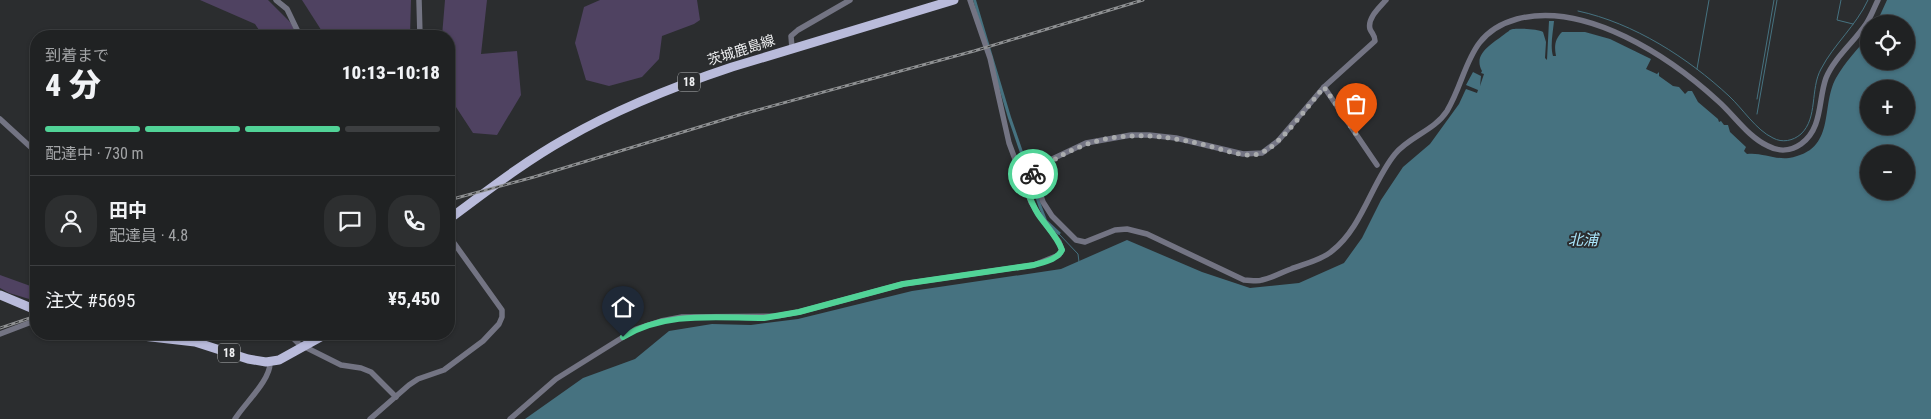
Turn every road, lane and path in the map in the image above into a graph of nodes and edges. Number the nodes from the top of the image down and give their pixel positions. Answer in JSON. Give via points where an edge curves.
{"nodes":[{"id":1,"x":276,"y":0,"type":"edge"},
{"id":2,"x":419,"y":0,"type":"edge"},
{"id":3,"x":850,"y":0,"type":"edge"},
{"id":4,"x":954,"y":0,"type":"edge"},
{"id":5,"x":970,"y":0,"type":"edge"},
{"id":6,"x":1386,"y":0,"type":"edge"},
{"id":7,"x":1878,"y":0,"type":"edge"},
{"id":8,"x":297,"y":30,"type":"edge"},
{"id":9,"x":420,"y":30,"type":"edge"},
{"id":10,"x":792,"y":48,"type":"junction"},
{"id":11,"x":1324,"y":87,"type":"junction"},
{"id":12,"x":0,"y":120,"type":"edge"},
{"id":13,"x":30,"y":147,"type":"edge"},
{"id":14,"x":1377,"y":165,"type":"dead end"},
{"id":15,"x":1033,"y":173,"type":"junction"},
{"id":16,"x":1022,"y":178,"type":"junction"},
{"id":17,"x":455,"y":215,"type":"edge"},
{"id":18,"x":455,"y":244,"type":"edge"},
{"id":19,"x":0,"y":295,"type":"edge"},
{"id":20,"x":30,"y":307,"type":"edge"},
{"id":21,"x":30,"y":323,"type":"edge"},
{"id":22,"x":0,"y":334,"type":"edge"},
{"id":23,"x":178,"y":340,"type":"edge"},
{"id":24,"x":296,"y":340,"type":"edge"},
{"id":25,"x":315,"y":340,"type":"edge"},
{"id":26,"x":304,"y":346,"type":"junction"},
{"id":27,"x":270,"y":362,"type":"junction"},
{"id":28,"x":396,"y":397,"type":"junction"},
{"id":29,"x":234,"y":419,"type":"edge"},
{"id":30,"x":370,"y":419,"type":"edge"},
{"id":31,"x":510,"y":419,"type":"edge"}],
"edges":[{"from":1,"to":8,"type":"street","via":[[287,9]]},
{"from":2,"to":9,"type":"street"},
{"from":3,"to":10,"type":"street","via":[[798,30],[791,36]]},
{"from":4,"to":10,"type":"main road","name":"茨城鹿島線","number":"18"},
{"from":5,"to":16,"type":"street","via":[[990,58],[1009,143]]},
{"from":6,"to":11,"type":"street","via":[[1371,19],[1370,29],[1375,40]]},
{"from":7,"to":15,"type":"street","via":[[1867,22],[1829,73],[1812,133],[1795,148],[1783,150],[1771,148],[1756,139],[1728,109],[1682,70],[1624,37],[1558,17],[1523,18],[1503,24],[1473,52],[1446,112],[1431,128],[1409,140],[1395,154],[1343,241],[1331,253],[1261,281],[1244,280],[1147,234],[1127,229],[1114,230],[1085,242],[1076,240],[1042,202]]},
{"from":10,"to":17,"type":"main road","name":"茨城鹿島線","number":"18","via":[[700,77],[604,118],[546,150]]},
{"from":11,"to":14,"type":"street"},
{"from":11,"to":15,"type":"street","via":[[1278,141],[1262,153],[1243,154],[1176,138],[1131,135],[1086,143],[1048,161]]},
{"from":12,"to":13,"type":"street"},
{"from":15,"to":16,"type":"street"},
{"from":16,"to":31,"type":"street","via":[[1031,202],[1060,242],[1060,255],[1050,260],[903,284],[777,316],[682,317],[661,321],[636,329],[556,379]]},
{"from":18,"to":28,"type":"street","via":[[502,310],[502,317],[494,330],[474,348],[444,370],[418,379]]},
{"from":19,"to":20,"type":"main road"},
{"from":21,"to":22,"type":"street"},
{"from":23,"to":27,"type":"main road","number":"18"},
{"from":24,"to":26,"type":"street"},
{"from":25,"to":26,"type":"main road"},
{"from":26,"to":27,"type":"main road"},
{"from":26,"to":28,"type":"street","via":[[341,365],[371,372]]},
{"from":27,"to":29,"type":"street","via":[[262,384]]},
{"from":28,"to":30,"type":"street"}]}
